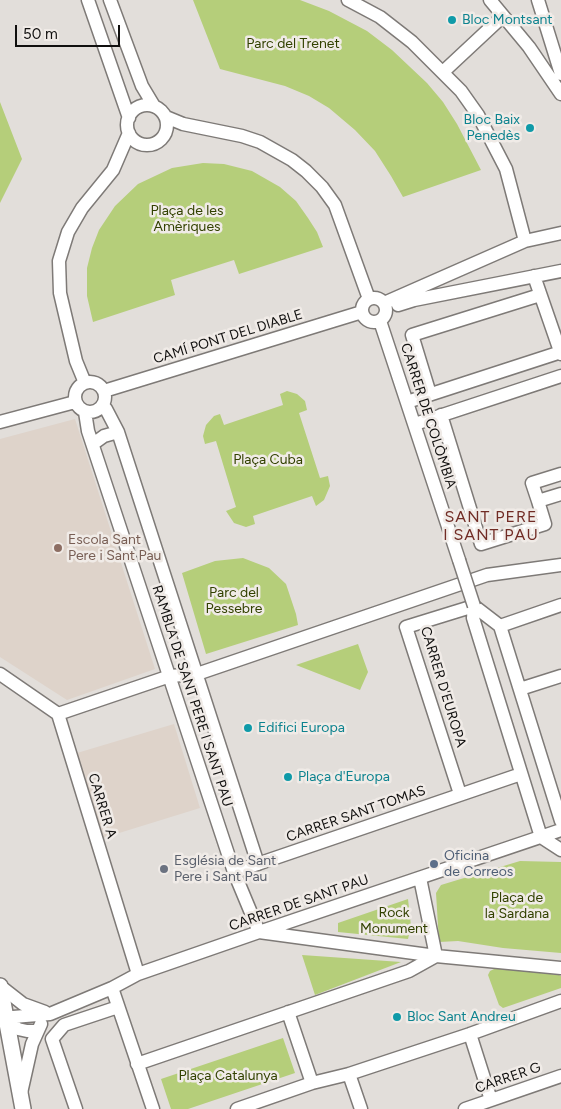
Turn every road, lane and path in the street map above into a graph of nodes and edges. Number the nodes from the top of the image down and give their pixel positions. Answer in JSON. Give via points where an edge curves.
{"nodes":[{"id":1,"x":88,"y":0,"type":"edge"},
{"id":2,"x":110,"y":0,"type":"edge"},
{"id":3,"x":348,"y":0,"type":"edge"},
{"id":4,"x":490,"y":0,"type":"edge"},
{"id":5,"x":538,"y":0,"type":"edge"},
{"id":6,"x":504,"y":16,"type":"junction"},
{"id":7,"x":443,"y":72,"type":"junction"},
{"id":8,"x":561,"y":74,"type":"edge"},
{"id":9,"x":561,"y":94,"type":"edge"},
{"id":10,"x":154,"y":106,"type":"junction"},
{"id":11,"x":166,"y":117,"type":"junction"},
{"id":12,"x":129,"y":118,"type":"junction"},
{"id":13,"x":129,"y":133,"type":"junction"},
{"id":14,"x":561,"y":233,"type":"edge"},
{"id":15,"x":525,"y":241,"type":"junction"},
{"id":16,"x":561,"y":271,"type":"edge"},
{"id":17,"x":534,"y":276,"type":"junction"},
{"id":18,"x":540,"y":295,"type":"junction"},
{"id":19,"x":369,"y":299,"type":"junction"},
{"id":20,"x":362,"y":312,"type":"junction"},
{"id":21,"x":384,"y":312,"type":"junction"},
{"id":22,"x":561,"y":353,"type":"edge"},
{"id":23,"x":561,"y":376,"type":"edge"},
{"id":24,"x":85,"y":383,"type":"junction"},
{"id":25,"x":104,"y":391,"type":"junction"},
{"id":26,"x":430,"y":394,"type":"junction"},
{"id":27,"x":75,"y":402,"type":"junction"},
{"id":28,"x":407,"y":402,"type":"junction"},
{"id":29,"x":102,"y":406,"type":"junction"},
{"id":30,"x":85,"y":412,"type":"junction"},
{"id":31,"x":441,"y":415,"type":"junction"},
{"id":32,"x":0,"y":422,"type":"edge"},
{"id":33,"x":415,"y":424,"type":"junction"},
{"id":34,"x":118,"y":432,"type":"junction"},
{"id":35,"x":93,"y":444,"type":"junction"},
{"id":36,"x":561,"y":474,"type":"edge"},
{"id":37,"x":561,"y":494,"type":"edge"},
{"id":38,"x":538,"y":501,"type":"junction"},
{"id":39,"x":561,"y":565,"type":"edge"},
{"id":40,"x":561,"y":605,"type":"edge"},
{"id":41,"x":474,"y":606,"type":"junction"},
{"id":42,"x":500,"y":626,"type":"junction"},
{"id":43,"x":0,"y":674,"type":"edge"},
{"id":44,"x":197,"y":674,"type":"junction"},
{"id":45,"x":170,"y":676,"type":"junction"},
{"id":46,"x":561,"y":676,"type":"edge"},
{"id":47,"x":520,"y":689,"type":"junction"},
{"id":48,"x":58,"y":714,"type":"junction"},
{"id":49,"x":521,"y":774,"type":"junction"},
{"id":50,"x":460,"y":794,"type":"junction"},
{"id":51,"x":561,"y":821,"type":"edge"},
{"id":52,"x":561,"y":830,"type":"edge"},
{"id":53,"x":541,"y":837,"type":"junction"},
{"id":54,"x":561,"y":850,"type":"edge"},
{"id":55,"x":258,"y":864,"type":"junction"},
{"id":56,"x":234,"y":872,"type":"junction"},
{"id":57,"x":420,"y":878,"type":"junction"},
{"id":58,"x":259,"y":932,"type":"junction"},
{"id":59,"x":436,"y":956,"type":"junction"},
{"id":60,"x":561,"y":968,"type":"edge"},
{"id":61,"x":138,"y":974,"type":"junction"},
{"id":62,"x":0,"y":986,"type":"edge"},
{"id":63,"x":112,"y":988,"type":"junction"},
{"id":64,"x":561,"y":1001,"type":"edge"},
{"id":65,"x":118,"y":1007,"type":"junction"},
{"id":66,"x":288,"y":1012,"type":"junction"},
{"id":67,"x":50,"y":1014,"type":"junction"},
{"id":68,"x":6,"y":1019,"type":"junction"},
{"id":69,"x":37,"y":1031,"type":"junction"},
{"id":70,"x":470,"y":1034,"type":"junction"},
{"id":71,"x":137,"y":1064,"type":"junction"},
{"id":72,"x":349,"y":1074,"type":"junction"},
{"id":73,"x":561,"y":1076,"type":"edge"},
{"id":74,"x":312,"y":1083,"type":"junction"},
{"id":75,"x":21,"y":1093,"type":"junction"},
{"id":76,"x":491,"y":1100,"type":"junction"},
{"id":77,"x":23,"y":1109,"type":"edge"},
{"id":78,"x":76,"y":1109,"type":"edge"},
{"id":79,"x":153,"y":1109,"type":"edge"},
{"id":80,"x":236,"y":1109,"type":"edge"},
{"id":81,"x":361,"y":1109,"type":"edge"},
{"id":82,"x":465,"y":1109,"type":"edge"}],
"edges":[{"from":1,"to":12,"type":"street"},
{"from":2,"to":10,"type":"street","via":[[142,86]]},
{"from":3,"to":7,"type":"street","via":[[380,17]]},
{"from":4,"to":6,"type":"street"},
{"from":5,"to":8,"type":"street"},
{"from":6,"to":7,"type":"street"},
{"from":6,"to":9,"type":"street"},
{"from":7,"to":15,"type":"street","via":[[478,115],[506,169]]},
{"from":10,"to":11,"type":"street"},
{"from":10,"to":12,"type":"street","via":[[139,107]]},
{"from":11,"to":13,"type":"street","via":[[166,132],[156,144],[140,144]]},
{"from":11,"to":19,"type":"street","via":[[260,142],[306,171],[335,206]]},
{"from":12,"to":13,"type":"street"},
{"from":13,"to":24,"type":"street","via":[[113,170],[82,208],[68,232],[59,261],[60,293],[76,361]]},
{"from":14,"to":15,"type":"street"},
{"from":15,"to":21,"type":"street"},
{"from":16,"to":17,"type":"street"},
{"from":17,"to":18,"type":"street"},
{"from":17,"to":21,"type":"street","via":[[403,302]]},
{"from":18,"to":22,"type":"street"},
{"from":18,"to":26,"type":"street","via":[[412,335]]},
{"from":19,"to":20,"type":"street"},
{"from":19,"to":21,"type":"street","via":[[378,298]]},
{"from":20,"to":21,"type":"street","via":[[368,321]]},
{"from":20,"to":25,"type":"street","name":"CAMÍ PONT DEL DIABLE"},
{"from":21,"to":28,"type":"street","name":"CARRER DE COLÒMBIA"},
{"from":22,"to":26,"type":"street"},
{"from":23,"to":31,"type":"street"},
{"from":24,"to":25,"type":"street","via":[[96,383]]},
{"from":24,"to":27,"type":"street","via":[[76,391]]},
{"from":25,"to":29,"type":"street"},
{"from":26,"to":28,"type":"street"},
{"from":27,"to":30,"type":"street"},
{"from":27,"to":32,"type":"street"},
{"from":28,"to":33,"type":"street","name":"CARRER DE COLÒMBIA"},
{"from":29,"to":30,"type":"street","via":[[94,412]]},
{"from":29,"to":34,"type":"street","name":"RAMBLA DE SANT PERE I SANT PAU"},
{"from":30,"to":35,"type":"street","name":"RAMBLA DE SANT PERE I SANT PAU"},
{"from":31,"to":33,"type":"street"},
{"from":31,"to":38,"type":"street","name":"CARRER DE COLÒMBIA","via":[[481,544],[545,524]]},
{"from":33,"to":41,"type":"street","name":"CARRER DE COLÒMBIA","bridge":true},
{"from":34,"to":35,"type":"street"},
{"from":34,"to":44,"type":"street","name":"RAMBLA DE SANT PERE I SANT PAU"},
{"from":35,"to":45,"type":"street","name":"RAMBLA DE SANT PERE I SANT PAU"},
{"from":36,"to":38,"type":"street","name":"CARRER DE COLÒMBIA","via":[[532,483]]},
{"from":37,"to":38,"type":"street"},
{"from":39,"to":44,"type":"street","via":[[487,575]]},
{"from":40,"to":42,"type":"street"},
{"from":41,"to":42,"type":"street"},
{"from":41,"to":49,"type":"street","name":"CARRER DE COLÒMBIA","via":[[472,618]]},
{"from":41,"to":50,"type":"street","name":"CARRER D'EUROPA","via":[[406,627]]},
{"from":42,"to":47,"type":"street"},
{"from":43,"to":48,"type":"street"},
{"from":44,"to":45,"type":"street"},
{"from":44,"to":55,"type":"street","name":"RAMBLA DE SANT PERE I SANT PAU"},
{"from":45,"to":48,"type":"street"},
{"from":45,"to":56,"type":"street","name":"RAMBLA DE SANT PERE I SANT PAU"},
{"from":46,"to":47,"type":"street"},
{"from":47,"to":51,"type":"street"},
{"from":48,"to":61,"type":"street","name":"CARRER A"},
{"from":49,"to":50,"type":"street","name":"CARRER SANT TOMAS"},
{"from":49,"to":53,"type":"street","name":"CARRER DE COLÒMBIA"},
{"from":50,"to":55,"type":"street","name":"CARRER SANT TOMAS"},
{"from":52,"to":53,"type":"street","name":"CARRER DE SANT PAU"},
{"from":53,"to":54,"type":"street"},
{"from":53,"to":57,"type":"street","name":"CARRER DE SANT PAU"},
{"from":55,"to":56,"type":"street","name":"CARRER SANT TOMAS"},
{"from":56,"to":58,"type":"street"},
{"from":57,"to":58,"type":"street","name":"CARRER DE SANT PAU"},
{"from":57,"to":59,"type":"street"},
{"from":58,"to":59,"type":"street"},
{"from":58,"to":61,"type":"street","name":"CARRER DE SANT PAU"},
{"from":59,"to":60,"type":"street"},
{"from":59,"to":66,"type":"street","via":[[409,971]]},
{"from":61,"to":63,"type":"street","name":"CARRER DE SANT PAU"},
{"from":62,"to":67,"type":"street","via":[[23,1004]]},
{"from":62,"to":68,"type":"street"},
{"from":63,"to":65,"type":"street"},
{"from":63,"to":67,"type":"street","name":"CARRER DE SANT PAU"},
{"from":64,"to":70,"type":"street"},
{"from":65,"to":71,"type":"street"},
{"from":65,"to":78,"type":"street","via":[[64,1025],[52,1039]]},
{"from":66,"to":71,"type":"street"},
{"from":66,"to":74,"type":"street"},
{"from":67,"to":68,"type":"street","name":"CARRER DE SANT PAU"},
{"from":67,"to":69,"type":"street"},
{"from":68,"to":69,"type":"street","via":[[18,1029]]},
{"from":68,"to":75,"type":"street"},
{"from":69,"to":75,"type":"street"},
{"from":70,"to":72,"type":"street"},
{"from":70,"to":76,"type":"street"},
{"from":71,"to":79,"type":"street"},
{"from":72,"to":74,"type":"street"},
{"from":72,"to":81,"type":"street"},
{"from":73,"to":76,"type":"street","name":"CARRER G"},
{"from":74,"to":80,"type":"street"},
{"from":75,"to":77,"type":"street"},
{"from":76,"to":82,"type":"street","name":"CARRER G"}]}
